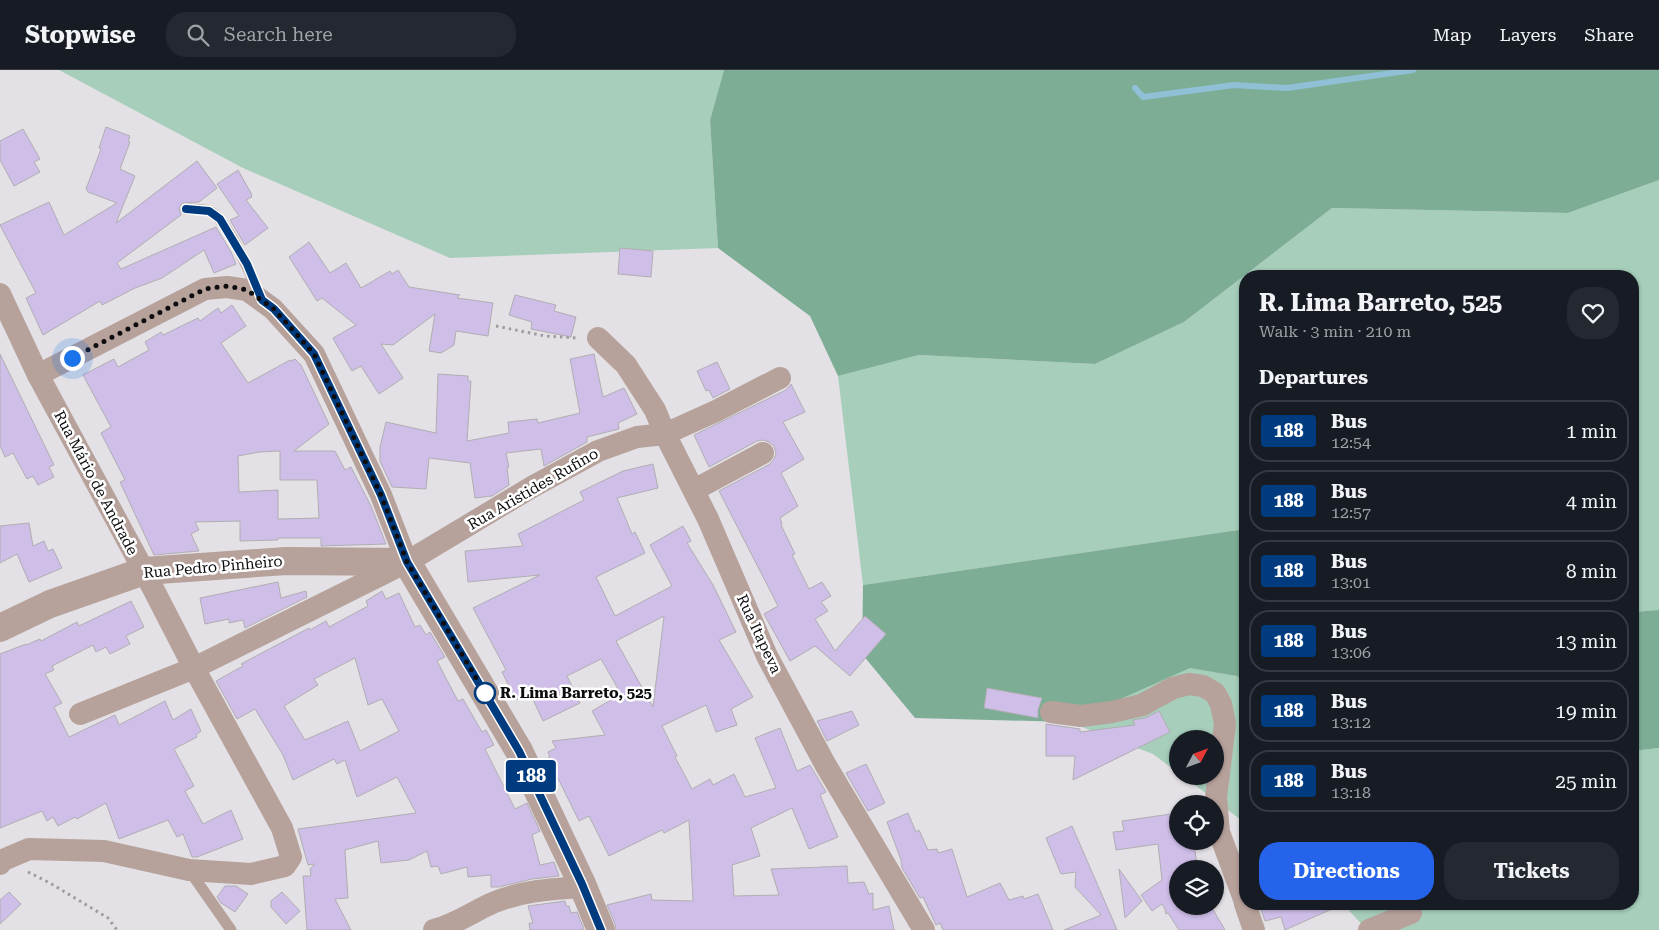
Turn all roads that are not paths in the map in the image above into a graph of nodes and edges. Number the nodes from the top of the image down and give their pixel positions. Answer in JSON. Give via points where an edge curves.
{"nodes":[{"id":1,"x":186,"y":209,"type":"dead end"},
{"id":2,"x":0,"y":294,"type":"edge"},
{"id":3,"x":262,"y":300,"type":"junction"},
{"id":4,"x":598,"y":338,"type":"road end"},
{"id":5,"x":38,"y":375,"type":"junction"},
{"id":6,"x":780,"y":378,"type":"dead end"},
{"id":7,"x":665,"y":434,"type":"junction"},
{"id":8,"x":763,"y":453,"type":"dead end"},
{"id":9,"x":694,"y":490,"type":"junction"},
{"id":10,"x":407,"y":562,"type":"junction"},
{"id":11,"x":144,"y":571,"type":"junction"},
{"id":12,"x":0,"y":628,"type":"edge"},
{"id":13,"x":194,"y":668,"type":"junction"},
{"id":14,"x":1051,"y":712,"type":"dead end"},
{"id":15,"x":80,"y":714,"type":"dead end"},
{"id":16,"x":2,"y":862,"type":"edge"},
{"id":17,"x":189,"y":870,"type":"junction"},
{"id":18,"x":584,"y":887,"type":"junction"},
{"id":19,"x":1239,"y":887,"type":"edge"},
{"id":20,"x":1247,"y":910,"type":"edge"},
{"id":21,"x":1411,"y":913,"type":"dead end"},
{"id":22,"x":231,"y":930,"type":"edge"},
{"id":23,"x":434,"y":930,"type":"edge"},
{"id":24,"x":601,"y":930,"type":"edge"},
{"id":25,"x":924,"y":930,"type":"edge"},
{"id":26,"x":1254,"y":930,"type":"edge"},
{"id":27,"x":1369,"y":930,"type":"edge"}],
"edges":[{"from":1,"to":3,"type":"lane","via":[[209,211],[220,219],[247,264]]},
{"from":2,"to":5,"type":"street","name":"Rua Mário de Andrade"},
{"from":3,"to":5,"type":"street","via":[[247,290],[227,286],[205,289]]},
{"from":3,"to":10,"type":"street","via":[[314,354],[381,495]]},
{"from":4,"to":7,"type":"street","name":"Rua Itapeva","via":[[626,365],[655,410]]},
{"from":5,"to":11,"type":"street","name":"Rua Mário de Andrade"},
{"from":6,"to":7,"type":"street","name":"Rua Aristides Rufino"},
{"from":7,"to":9,"type":"street","name":"Rua Itapeva"},
{"from":7,"to":10,"type":"street","name":"Rua Aristides Rufino","via":[[637,437],[598,451]]},
{"from":8,"to":9,"type":"street"},
{"from":9,"to":25,"type":"street","name":"Rua Itapeva","via":[[767,656],[825,764]]},
{"from":10,"to":11,"type":"street","name":"Rua Pedro Pinheiro","via":[[286,561]]},
{"from":10,"to":13,"type":"street","name":"Rua Aristides Rufino"},
{"from":10,"to":18,"type":"street","via":[[519,751]]},
{"from":11,"to":12,"type":"street","name":"Rua Pedro Pinheiro","via":[[50,604]]},
{"from":11,"to":13,"type":"street","name":"Rua Mário de Andrade"},
{"from":13,"to":15,"type":"street","name":"Rua Aristides Rufino"},
{"from":13,"to":17,"type":"street","name":"Rua Mário de Andrade","via":[[282,828],[291,857],[285,866],[251,874]]},
{"from":14,"to":19,"type":"street","via":[[1082,716],[1112,712],[1142,705],[1189,684],[1203,686],[1215,693],[1226,724],[1216,797],[1219,832]]},
{"from":16,"to":17,"type":"street","via":[[29,849],[104,852]]},
{"from":17,"to":22,"type":"lane"},
{"from":18,"to":23,"type":"street","via":[[549,889],[509,897]]},
{"from":18,"to":24,"type":"street"},
{"from":20,"to":26,"type":"street"},
{"from":21,"to":27,"type":"street"}]}
